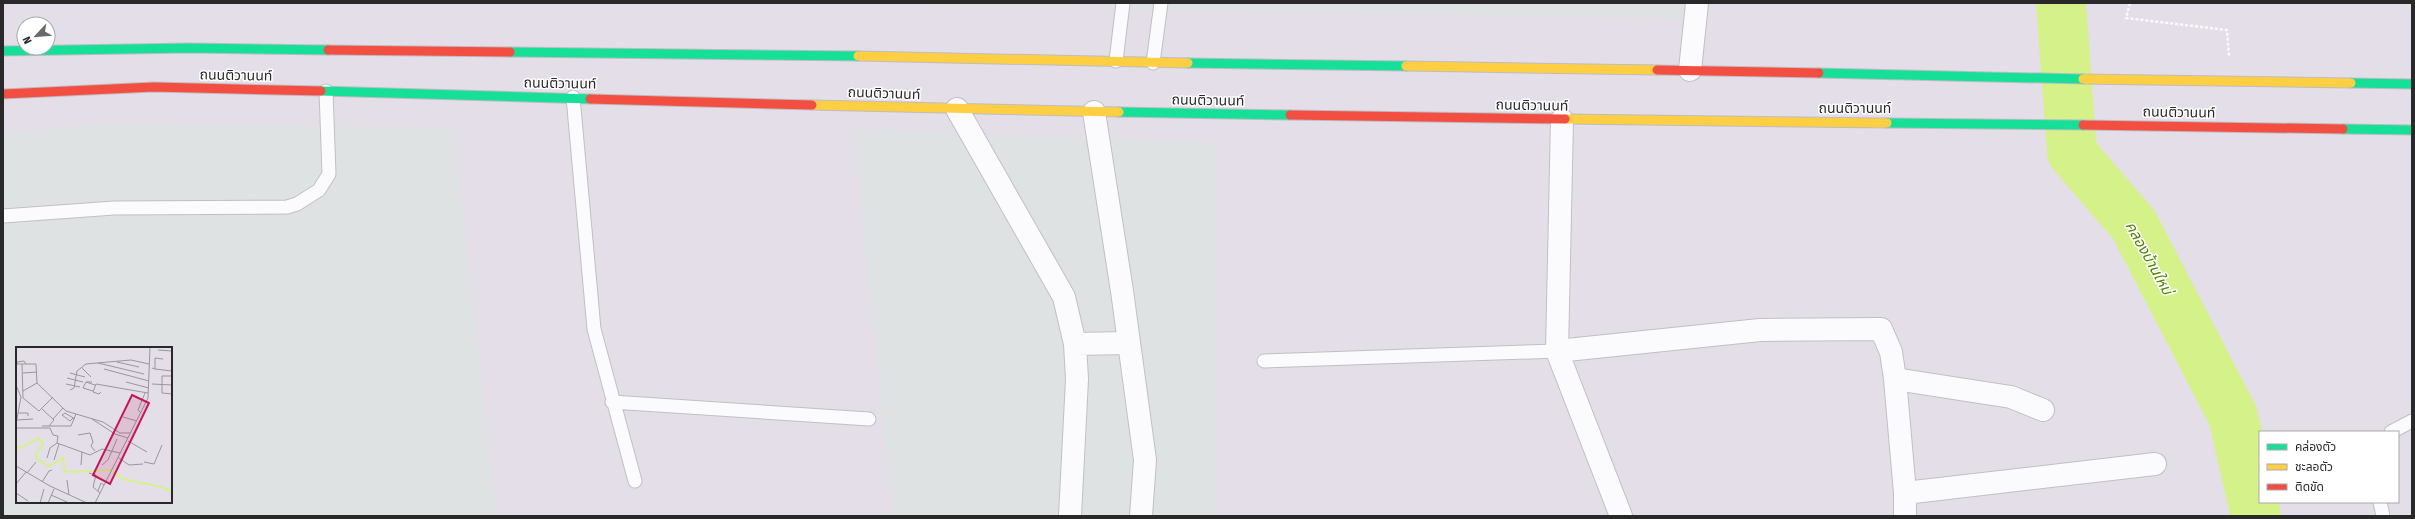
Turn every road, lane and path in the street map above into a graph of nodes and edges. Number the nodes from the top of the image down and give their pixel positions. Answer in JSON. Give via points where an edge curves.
{"nodes":[{"id":1,"x":1123,"y":3,"type":"edge"},
{"id":2,"x":1161,"y":3,"type":"edge"},
{"id":3,"x":1697,"y":3,"type":"edge"},
{"id":4,"x":2130,"y":3,"type":"edge"},
{"id":5,"x":3,"y":51,"type":"edge"},
{"id":6,"x":1116,"y":61,"type":"junction"},
{"id":7,"x":1153,"y":63,"type":"junction"},
{"id":8,"x":1690,"y":70,"type":"junction"},
{"id":9,"x":2231,"y":82,"type":"junction"},
{"id":10,"x":2412,"y":84,"type":"edge"},
{"id":11,"x":326,"y":91,"type":"junction"},
{"id":12,"x":3,"y":94,"type":"edge"},
{"id":13,"x":573,"y":97,"type":"junction"},
{"id":14,"x":957,"y":109,"type":"junction"},
{"id":15,"x":1094,"y":112,"type":"junction"},
{"id":16,"x":1562,"y":120,"type":"junction"},
{"id":17,"x":2412,"y":130,"type":"edge"},
{"id":18,"x":3,"y":216,"type":"edge"},
{"id":19,"x":1129,"y":343,"type":"junction"},
{"id":20,"x":1075,"y":344,"type":"junction"},
{"id":21,"x":1557,"y":351,"type":"junction"},
{"id":22,"x":1264,"y":361,"type":"dead end"},
{"id":23,"x":1895,"y":379,"type":"junction"},
{"id":24,"x":612,"y":402,"type":"junction"},
{"id":25,"x":2042,"y":410,"type":"dead end"},
{"id":26,"x":870,"y":419,"type":"dead end"},
{"id":27,"x":2412,"y":421,"type":"edge"},
{"id":28,"x":2394,"y":431,"type":"edge"},
{"id":29,"x":2155,"y":464,"type":"dead end"},
{"id":30,"x":635,"y":481,"type":"dead end"},
{"id":31,"x":1905,"y":493,"type":"junction"},
{"id":32,"x":2380,"y":503,"type":"edge"},
{"id":33,"x":1070,"y":516,"type":"edge"},
{"id":34,"x":1141,"y":516,"type":"edge"},
{"id":35,"x":1621,"y":516,"type":"edge"},
{"id":36,"x":1905,"y":516,"type":"edge"},
{"id":37,"x":2383,"y":516,"type":"edge"}],
"edges":[{"from":1,"to":6,"type":"lane"},
{"from":2,"to":7,"type":"lane"},
{"from":3,"to":8,"type":"street"},
{"from":4,"to":9,"type":"path","via":[[2126,18],[2227,30]]},
{"from":5,"to":6,"type":"main road","name":"ถนนติวานนท์","via":[[190,48]]},
{"from":6,"to":7,"type":"main road","name":"ถนนติวานนท์"},
{"from":7,"to":8,"type":"main road","name":"ถนนติวานนท์"},
{"from":8,"to":9,"type":"main road","name":"ถนนติวานนท์"},
{"from":9,"to":10,"type":"main road","name":"ถนนติวานนท์"},
{"from":11,"to":12,"type":"main road","name":"ถนนติวานนท์","via":[[154,88]]},
{"from":11,"to":13,"type":"main road","name":"ถนนติวานนท์"},
{"from":11,"to":18,"type":"lane","via":[[329,174],[319,190],[297,204],[279,207],[114,208]]},
{"from":13,"to":14,"type":"main road","name":"ถนนติวานนท์"},
{"from":13,"to":24,"type":"lane","via":[[594,329]]},
{"from":14,"to":15,"type":"main road","name":"ถนนติวานนท์"},
{"from":14,"to":20,"type":"street","via":[[1064,297]]},
{"from":15,"to":16,"type":"main road","name":"ถนนติวานนท์"},
{"from":15,"to":19,"type":"street"},
{"from":16,"to":17,"type":"main road","name":"ถนนติวานนท์","via":[[2001,122]]},
{"from":16,"to":21,"type":"street"},
{"from":19,"to":20,"type":"street"},
{"from":19,"to":34,"type":"street","via":[[1145,460]]},
{"from":20,"to":33,"type":"street","via":[[1077,378]]},
{"from":21,"to":22,"type":"lane"},
{"from":21,"to":23,"type":"street","via":[[1760,330],[1882,329],[1891,352]]},
{"from":21,"to":35,"type":"street"},
{"from":23,"to":25,"type":"street","via":[[2011,397]]},
{"from":23,"to":31,"type":"street"},
{"from":24,"to":26,"type":"lane"},
{"from":24,"to":30,"type":"lane"},
{"from":27,"to":28,"type":"lane"},
{"from":29,"to":31,"type":"street"},
{"from":31,"to":36,"type":"street"},
{"from":32,"to":37,"type":"lane"}]}
